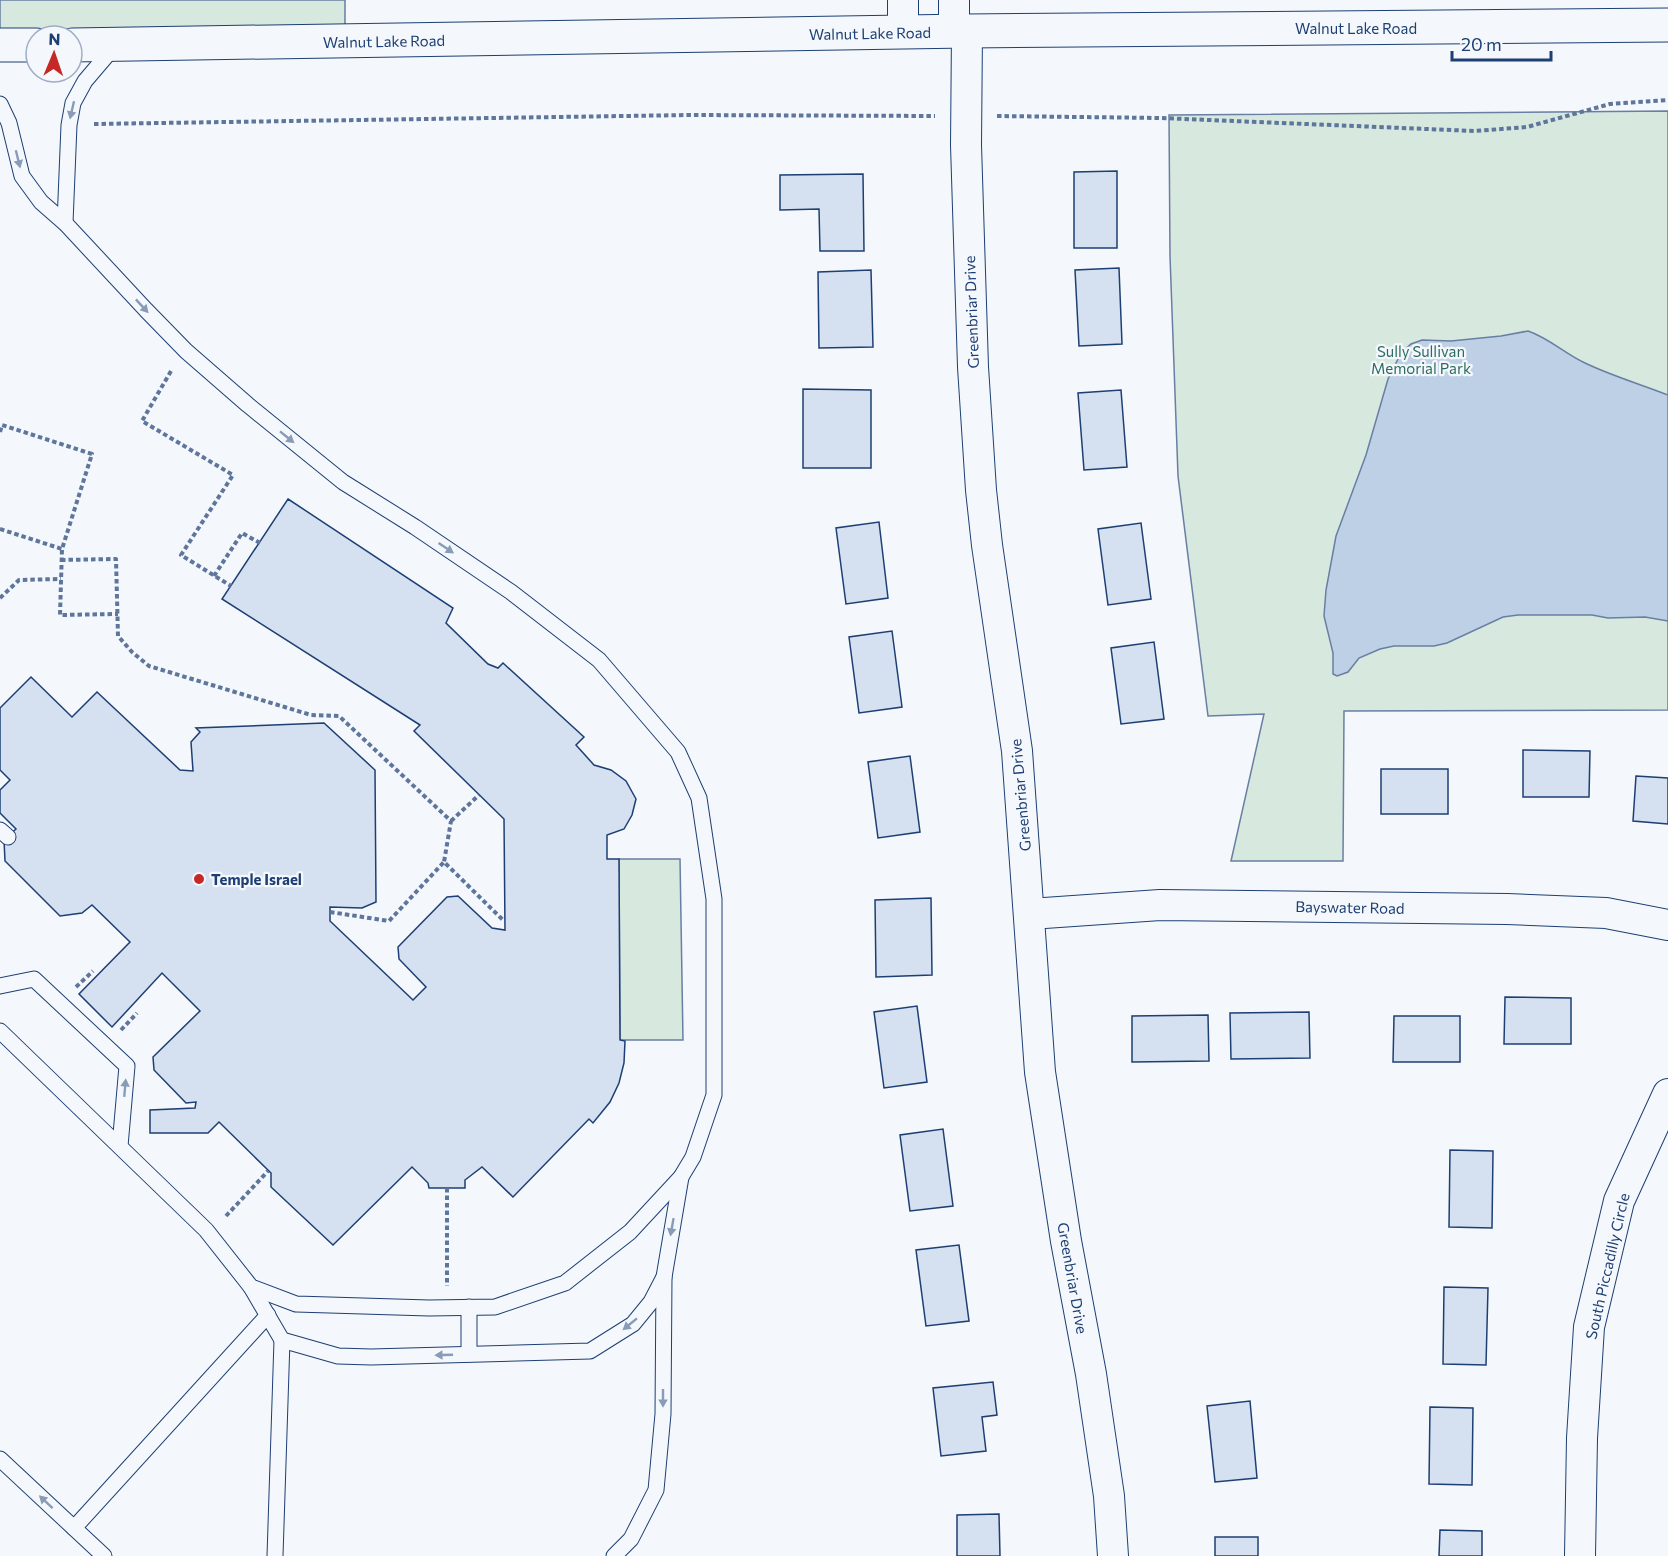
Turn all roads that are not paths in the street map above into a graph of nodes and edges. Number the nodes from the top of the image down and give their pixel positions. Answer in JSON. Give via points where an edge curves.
{"nodes":[{"id":1,"x":903,"y":0,"type":"edge"},
{"id":2,"x":954,"y":0,"type":"edge"},
{"id":3,"x":1668,"y":25,"type":"edge"},
{"id":4,"x":961,"y":32,"type":"junction"},
{"id":5,"x":903,"y":33,"type":"junction"},
{"id":6,"x":0,"y":45,"type":"edge"},
{"id":7,"x":24,"y":45,"type":"edge"},
{"id":8,"x":84,"y":45,"type":"edge"},
{"id":9,"x":116,"y":45,"type":"junction"},
{"id":10,"x":0,"y":104,"type":"edge"},
{"id":11,"x":65,"y":223,"type":"junction"},
{"id":12,"x":1030,"y":914,"type":"junction"},
{"id":13,"x":1668,"y":926,"type":"edge"},
{"id":14,"x":0,"y":986,"type":"edge"},
{"id":15,"x":0,"y":1031,"type":"edge"},
{"id":16,"x":1668,"y":1094,"type":"edge"},
{"id":17,"x":120,"y":1146,"type":"junction"},
{"id":18,"x":681,"y":1177,"type":"junction"},
{"id":19,"x":664,"y":1277,"type":"junction"},
{"id":20,"x":251,"y":1287,"type":"junction"},
{"id":21,"x":469,"y":1307,"type":"junction"},
{"id":22,"x":268,"y":1315,"type":"junction"},
{"id":23,"x":282,"y":1340,"type":"junction"},
{"id":24,"x":469,"y":1354,"type":"junction"},
{"id":25,"x":0,"y":1459,"type":"edge"},
{"id":26,"x":74,"y":1528,"type":"junction"},
{"id":27,"x":104,"y":1556,"type":"edge"},
{"id":28,"x":274,"y":1556,"type":"edge"},
{"id":29,"x":614,"y":1556,"type":"edge"},
{"id":30,"x":1113,"y":1556,"type":"edge"},
{"id":31,"x":1580,"y":1556,"type":"edge"}],
"edges":[{"from":1,"to":5,"type":"street"},
{"from":2,"to":4,"type":"street","name":"Greenbriar Drive"},
{"from":3,"to":4,"type":"street","name":"Walnut Lake Road"},
{"from":4,"to":5,"type":"street","name":"Walnut Lake Road"},
{"from":4,"to":12,"type":"street","name":"Greenbriar Drive","via":[[981,490],[1017,751]]},
{"from":5,"to":9,"type":"street","name":"Walnut Lake Road"},
{"from":6,"to":7,"type":"street"},
{"from":8,"to":9,"type":"street","name":"Walnut Lake Road"},
{"from":9,"to":11,"type":"lane","one_way":true,"via":[[85,81],[73,103]]},
{"from":10,"to":11,"type":"lane","one_way":true,"via":[[9,123],[22,176],[41,202]]},
{"from":11,"to":18,"type":"lane","one_way":true,"via":[[186,351],[248,405],[344,482],[511,592],[599,660],[678,752],[699,798],[714,899],[714,1095],[693,1157]]},
{"from":12,"to":13,"type":"street","name":"Bayswater Road","via":[[1160,904],[1507,909],[1606,913]]},
{"from":12,"to":30,"type":"street","name":"Greenbriar Drive","via":[[1040,1072],[1091,1374],[1109,1496]]},
{"from":17,"to":14,"type":"lane","one_way":true,"via":[[127,1065],[34,979]]},
{"from":15,"to":17,"type":"lane"},
{"from":16,"to":31,"type":"street","name":"South Piccadilly Circle","via":[[1619,1201],[1589,1328]]},
{"from":17,"to":20,"type":"lane","via":[[211,1235]]},
{"from":18,"to":19,"type":"lane","one_way":true},
{"from":18,"to":21,"type":"lane","via":[[630,1232],[565,1283],[495,1307]]},
{"from":19,"to":24,"type":"lane","one_way":true,"via":[[633,1324],[590,1351]]},
{"from":19,"to":29,"type":"lane","one_way":true,"via":[[663,1414],[656,1490],[631,1539]]},
{"from":20,"to":21,"type":"lane","via":[[296,1304]]},
{"from":20,"to":22,"type":"lane"},
{"from":21,"to":24,"type":"lane"},
{"from":22,"to":23,"type":"lane"},
{"from":22,"to":26,"type":"lane"},
{"from":24,"to":23,"type":"lane","one_way":true,"via":[[338,1356]]},
{"from":23,"to":28,"type":"lane"},
{"from":26,"to":25,"type":"lane","one_way":true},
{"from":26,"to":27,"type":"lane"}]}
